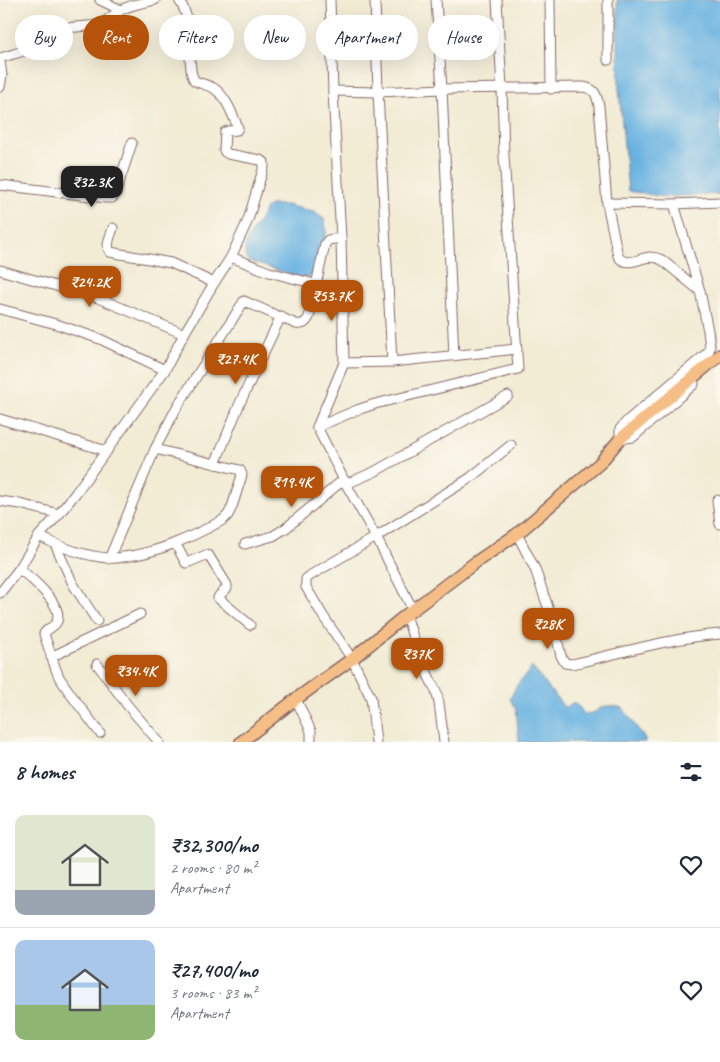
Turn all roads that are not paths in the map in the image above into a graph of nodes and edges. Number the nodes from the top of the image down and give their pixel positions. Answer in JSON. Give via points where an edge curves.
{"nodes":[{"id":1,"x":100,"y":0,"type":"edge"},
{"id":2,"x":155,"y":0,"type":"edge"},
{"id":3,"x":178,"y":0,"type":"edge"},
{"id":4,"x":330,"y":0,"type":"edge"},
{"id":5,"x":375,"y":0,"type":"edge"},
{"id":6,"x":436,"y":0,"type":"edge"},
{"id":7,"x":497,"y":0,"type":"edge"},
{"id":8,"x":550,"y":0,"type":"edge"},
{"id":9,"x":608,"y":0,"type":"edge"},
{"id":10,"x":121,"y":10,"type":"junction"},
{"id":11,"x":0,"y":60,"type":"edge"},
{"id":12,"x":608,"y":60,"type":"dead end"},
{"id":13,"x":0,"y":87,"type":"edge"},
{"id":14,"x":502,"y":88,"type":"junction"},
{"id":15,"x":551,"y":88,"type":"junction"},
{"id":16,"x":442,"y":89,"type":"junction"},
{"id":17,"x":333,"y":91,"type":"junction"},
{"id":18,"x":378,"y":92,"type":"junction"},
{"id":19,"x":132,"y":143,"type":"dead end"},
{"id":20,"x":0,"y":185,"type":"edge"},
{"id":21,"x":720,"y":202,"type":"edge"},
{"id":22,"x":607,"y":203,"type":"junction"},
{"id":23,"x":674,"y":204,"type":"junction"},
{"id":24,"x":113,"y":228,"type":"dead end"},
{"id":25,"x":341,"y":238,"type":"junction"},
{"id":26,"x":231,"y":257,"type":"junction"},
{"id":27,"x":0,"y":270,"type":"edge"},
{"id":28,"x":214,"y":283,"type":"junction"},
{"id":29,"x":315,"y":284,"type":"junction"},
{"id":30,"x":700,"y":291,"type":"junction"},
{"id":31,"x":0,"y":310,"type":"edge"},
{"id":32,"x":281,"y":316,"type":"junction"},
{"id":33,"x":184,"y":334,"type":"junction"},
{"id":34,"x":517,"y":349,"type":"junction"},
{"id":35,"x":720,"y":355,"type":"edge"},
{"id":36,"x":454,"y":356,"type":"junction"},
{"id":37,"x":720,"y":361,"type":"edge"},
{"id":38,"x":392,"y":362,"type":"junction"},
{"id":39,"x":344,"y":363,"type":"junction"},
{"id":40,"x":165,"y":370,"type":"junction"},
{"id":41,"x":508,"y":396,"type":"dead end"},
{"id":42,"x":0,"y":419,"type":"edge"},
{"id":43,"x":317,"y":427,"type":"junction"},
{"id":44,"x":620,"y":439,"type":"junction"},
{"id":45,"x":511,"y":445,"type":"dead end"},
{"id":46,"x":156,"y":449,"type":"junction"},
{"id":47,"x":106,"y":451,"type":"junction"},
{"id":48,"x":215,"y":464,"type":"junction"},
{"id":49,"x":344,"y":482,"type":"junction"},
{"id":50,"x":717,"y":500,"type":"dead end"},
{"id":51,"x":0,"y":502,"type":"edge"},
{"id":52,"x":59,"y":514,"type":"junction"},
{"id":53,"x":720,"y":524,"type":"edge"},
{"id":54,"x":517,"y":534,"type":"junction"},
{"id":55,"x":39,"y":536,"type":"junction"},
{"id":56,"x":376,"y":537,"type":"junction"},
{"id":57,"x":175,"y":543,"type":"junction"},
{"id":58,"x":55,"y":544,"type":"junction"},
{"id":59,"x":245,"y":544,"type":"dead end"},
{"id":60,"x":109,"y":559,"type":"junction"},
{"id":61,"x":19,"y":569,"type":"junction"},
{"id":62,"x":0,"y":593,"type":"edge"},
{"id":63,"x":409,"y":612,"type":"junction"},
{"id":64,"x":140,"y":614,"type":"dead end"},
{"id":65,"x":96,"y":621,"type":"dead end"},
{"id":66,"x":250,"y":625,"type":"dead end"},
{"id":67,"x":720,"y":634,"type":"edge"},
{"id":68,"x":51,"y":657,"type":"junction"},
{"id":69,"x":352,"y":659,"type":"junction"},
{"id":70,"x":97,"y":664,"type":"dead end"},
{"id":71,"x":296,"y":699,"type":"junction"},
{"id":72,"x":100,"y":733,"type":"dead end"},
{"id":73,"x":159,"y":742,"type":"edge"},
{"id":74,"x":241,"y":742,"type":"edge"},
{"id":75,"x":311,"y":742,"type":"edge"},
{"id":76,"x":376,"y":742,"type":"edge"},
{"id":77,"x":444,"y":742,"type":"edge"}],
"edges":[{"from":1,"to":10,"type":"street"},
{"from":2,"to":10,"type":"street"},
{"from":3,"to":26,"type":"street","via":[[187,18],[193,80],[219,93],[238,128],[226,132],[225,152],[260,160],[264,164],[248,220]]},
{"from":4,"to":17,"type":"street"},
{"from":5,"to":18,"type":"street"},
{"from":6,"to":16,"type":"street"},
{"from":7,"to":14,"type":"street"},
{"from":8,"to":15,"type":"street"},
{"from":9,"to":12,"type":"street"},
{"from":10,"to":11,"type":"street","via":[[100,24],[62,30],[37,46]]},
{"from":11,"to":13,"type":"street"},
{"from":14,"to":15,"type":"street"},
{"from":14,"to":16,"type":"street"},
{"from":14,"to":34,"type":"street"},
{"from":15,"to":22,"type":"street","via":[[583,87],[596,93]]},
{"from":16,"to":18,"type":"street"},
{"from":16,"to":36,"type":"street"},
{"from":17,"to":18,"type":"street"},
{"from":17,"to":25,"type":"street"},
{"from":18,"to":38,"type":"street"},
{"from":19,"to":20,"type":"street","via":[[112,198]]},
{"from":21,"to":23,"type":"street"},
{"from":22,"to":23,"type":"street"},
{"from":22,"to":30,"type":"street","via":[[621,260],[629,262],[649,257],[662,260]]},
{"from":23,"to":30,"type":"street"},
{"from":24,"to":28,"type":"street","via":[[108,244],[110,252],[171,263]]},
{"from":25,"to":29,"type":"street","via":[[324,244]]},
{"from":25,"to":39,"type":"street"},
{"from":26,"to":28,"type":"street"},
{"from":26,"to":29,"type":"street","via":[[269,272]]},
{"from":27,"to":33,"type":"street","via":[[98,298]]},
{"from":28,"to":33,"type":"street"},
{"from":29,"to":32,"type":"street","via":[[306,322],[296,324]]},
{"from":30,"to":44,"type":"street","via":[[709,351],[626,421],[620,429]]},
{"from":31,"to":40,"type":"street","via":[[100,339]]},
{"from":32,"to":46,"type":"street","via":[[244,301],[177,407]]},
{"from":32,"to":48,"type":"street"},
{"from":33,"to":40,"type":"street"},
{"from":34,"to":36,"type":"street"},
{"from":34,"to":43,"type":"street","via":[[518,369],[375,404]]},
{"from":35,"to":44,"type":"main road"},
{"from":36,"to":38,"type":"street"},
{"from":37,"to":44,"type":"street","via":[[633,437]]},
{"from":38,"to":39,"type":"street"},
{"from":39,"to":43,"type":"street"},
{"from":40,"to":47,"type":"street"},
{"from":41,"to":49,"type":"street","via":[[374,472]]},
{"from":42,"to":47,"type":"street"},
{"from":43,"to":49,"type":"street"},
{"from":44,"to":54,"type":"main road","via":[[600,463]]},
{"from":45,"to":56,"type":"street","via":[[470,478]]},
{"from":46,"to":48,"type":"street"},
{"from":46,"to":60,"type":"street"},
{"from":47,"to":52,"type":"street"},
{"from":48,"to":57,"type":"street","via":[[241,471],[228,515],[205,530]]},
{"from":49,"to":56,"type":"street"},
{"from":49,"to":59,"type":"street","via":[[286,528],[273,536]]},
{"from":50,"to":53,"type":"street"},
{"from":51,"to":52,"type":"street"},
{"from":52,"to":55,"type":"street"},
{"from":54,"to":63,"type":"main road"},
{"from":54,"to":67,"type":"street","via":[[535,569],[565,663]]},
{"from":55,"to":58,"type":"street"},
{"from":55,"to":61,"type":"street"},
{"from":56,"to":63,"type":"street"},
{"from":56,"to":69,"type":"street","via":[[311,575],[305,583]]},
{"from":57,"to":60,"type":"street","via":[[134,556]]},
{"from":57,"to":66,"type":"street","via":[[186,563],[206,554],[209,556],[227,585],[218,598]]},
{"from":58,"to":60,"type":"street"},
{"from":58,"to":65,"type":"street","via":[[73,584]]},
{"from":61,"to":62,"type":"street"},
{"from":61,"to":68,"type":"street","via":[[46,592],[56,609],[57,622],[44,634]]},
{"from":63,"to":69,"type":"main road"},
{"from":63,"to":77,"type":"street","via":[[420,659],[439,702]]},
{"from":64,"to":68,"type":"street"},
{"from":68,"to":72,"type":"street","via":[[59,677]]},
{"from":69,"to":71,"type":"main road"},
{"from":69,"to":76,"type":"street","via":[[370,698]]},
{"from":70,"to":73,"type":"street"},
{"from":71,"to":74,"type":"main road"},
{"from":71,"to":75,"type":"street","via":[[311,731]]}]}
